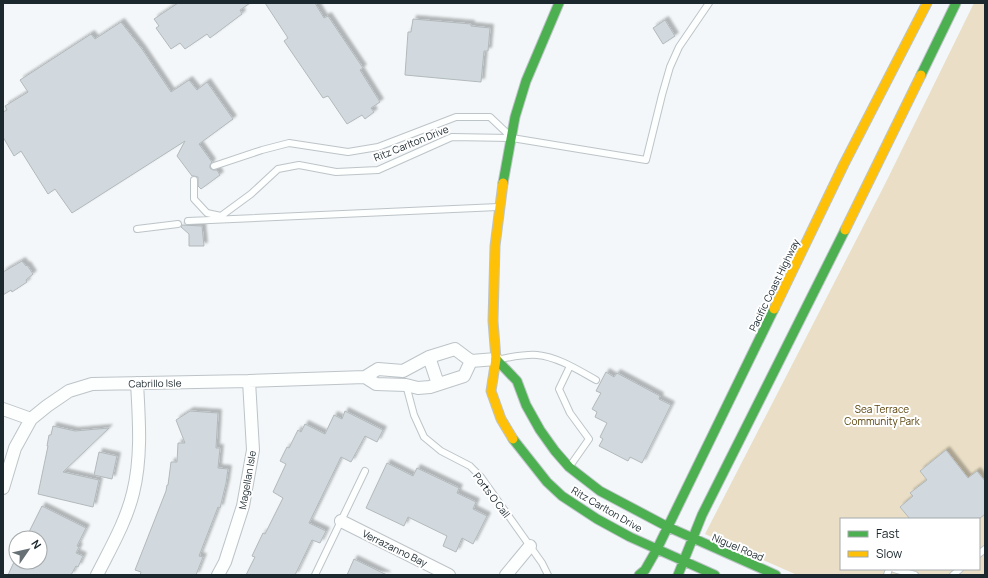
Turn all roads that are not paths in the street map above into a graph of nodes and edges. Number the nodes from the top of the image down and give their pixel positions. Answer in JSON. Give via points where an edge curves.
{"nodes":[{"id":1,"x":709,"y":3,"type":"edge"},
{"id":2,"x":927,"y":3,"type":"edge"},
{"id":3,"x":956,"y":3,"type":"edge"},
{"id":4,"x":558,"y":5,"type":"edge"},
{"id":5,"x":512,"y":138,"type":"junction"},
{"id":6,"x":214,"y":166,"type":"dead end"},
{"id":7,"x":194,"y":180,"type":"dead end"},
{"id":8,"x":499,"y":207,"type":"junction"},
{"id":9,"x":188,"y":221,"type":"dead end"},
{"id":10,"x":178,"y":224,"type":"dead end"},
{"id":11,"x":137,"y":229,"type":"dead end"},
{"id":12,"x":428,"y":357,"type":"junction"},
{"id":13,"x":496,"y":359,"type":"junction"},
{"id":14,"x":471,"y":361,"type":"junction"},
{"id":15,"x":570,"y":366,"type":"junction"},
{"id":16,"x":403,"y":371,"type":"junction"},
{"id":17,"x":365,"y":377,"type":"junction"},
{"id":18,"x":596,"y":380,"type":"dead end"},
{"id":19,"x":249,"y":381,"type":"junction"},
{"id":20,"x":137,"y":383,"type":"junction"},
{"id":21,"x":438,"y":384,"type":"junction"},
{"id":22,"x":406,"y":385,"type":"junction"},
{"id":23,"x":3,"y":409,"type":"edge"},
{"id":24,"x":31,"y":419,"type":"junction"},
{"id":25,"x":569,"y":467,"type":"junction"},
{"id":26,"x":365,"y":471,"type":"dead end"},
{"id":27,"x":3,"y":488,"type":"edge"},
{"id":28,"x":341,"y":521,"type":"junction"},
{"id":29,"x":668,"y":528,"type":"junction"},
{"id":30,"x":692,"y":539,"type":"junction"},
{"id":31,"x":530,"y":546,"type":"junction"},
{"id":32,"x":657,"y":549,"type":"junction"},
{"id":33,"x":683,"y":560,"type":"junction"},
{"id":34,"x":898,"y":570,"type":"edge"},
{"id":35,"x":96,"y":575,"type":"edge"},
{"id":36,"x":218,"y":575,"type":"edge"},
{"id":37,"x":315,"y":575,"type":"edge"},
{"id":38,"x":449,"y":575,"type":"edge"},
{"id":39,"x":506,"y":575,"type":"edge"},
{"id":40,"x":548,"y":575,"type":"edge"},
{"id":41,"x":639,"y":575,"type":"edge"},
{"id":42,"x":678,"y":575,"type":"edge"},
{"id":43,"x":715,"y":575,"type":"edge"},
{"id":44,"x":776,"y":575,"type":"edge"},
{"id":45,"x":915,"y":575,"type":"edge"}],
"edges":[{"from":1,"to":5,"type":"lane","via":[[679,47],[670,67],[646,160]]},
{"from":2,"to":29,"type":"main road","name":"Pacific Coast Highway","via":[[844,164]]},
{"from":3,"to":30,"type":"main road","via":[[702,514]]},
{"from":4,"to":5,"type":"main road","name":"Ritz Carlton Drive","via":[[526,81],[515,117]]},
{"from":5,"to":6,"type":"lane","name":"Ritz Carlton Drive","via":[[490,118],[456,117],[378,147],[348,152],[289,143]]},
{"from":5,"to":7,"type":"lane","name":"Ritz Carlton Drive","via":[[452,137],[378,170],[336,172],[299,165],[278,169],[251,194],[221,216],[207,213],[194,199]]},
{"from":5,"to":8,"type":"main road","name":"Ritz Carlton Drive"},
{"from":8,"to":9,"type":"lane"},
{"from":8,"to":13,"type":"main road","name":"Ritz Carlton Drive","via":[[493,321]]},
{"from":10,"to":11,"type":"lane"},
{"from":12,"to":14,"type":"street","via":[[455,349]]},
{"from":12,"to":16,"type":"street"},
{"from":12,"to":21,"type":"street"},
{"from":13,"to":14,"type":"street"},
{"from":13,"to":15,"type":"lane","via":[[536,355],[549,357]]},
{"from":13,"to":25,"type":"main road","name":"Ritz Carlton Drive","via":[[517,381],[526,406],[540,430]]},
{"from":13,"to":32,"type":"main road","name":"Ritz Carlton Drive","via":[[491,391],[501,419],[516,444],[547,482],[562,496],[597,519]]},
{"from":14,"to":21,"type":"street","name":"Cabrillo Isle","via":[[464,376]]},
{"from":15,"to":18,"type":"lane"},
{"from":15,"to":25,"type":"lane","via":[[559,389],[570,413],[589,439]]},
{"from":16,"to":17,"type":"street","name":"Cabrillo Isle","via":[[378,369]]},
{"from":16,"to":22,"type":"street"},
{"from":17,"to":19,"type":"street","name":"Cabrillo Isle"},
{"from":17,"to":22,"type":"street","name":"Cabrillo Isle","via":[[376,384]]},
{"from":19,"to":20,"type":"street","name":"Cabrillo Isle"},
{"from":19,"to":36,"type":"street","name":"Magellan Isle","via":[[253,450],[243,506],[225,562]]},
{"from":20,"to":24,"type":"street","name":"Cabrillo Isle","via":[[92,384],[69,391]]},
{"from":20,"to":35,"type":"street","via":[[140,427],[133,493],[121,525]]},
{"from":21,"to":22,"type":"street","name":"Cabrillo Isle","via":[[418,388]]},
{"from":22,"to":31,"type":"lane","name":"Ports O Call","via":[[414,415],[424,437],[441,451],[470,466],[481,477]]},
{"from":23,"to":24,"type":"street"},
{"from":24,"to":27,"type":"street","name":"Cabrillo Isle","via":[[15,448]]},
{"from":25,"to":29,"type":"main road","name":"Ritz Carlton Drive","via":[[600,491]]},
{"from":26,"to":28,"type":"lane"},
{"from":28,"to":37,"type":"lane"},
{"from":28,"to":38,"type":"street","name":"Verrazanno Bay"},
{"from":29,"to":30,"type":"main road","name":"Ritz Carlton Drive"},
{"from":29,"to":32,"type":"main road","name":"Pacific Coast Highway"},
{"from":30,"to":33,"type":"main road"},
{"from":30,"to":44,"type":"main road","name":"Niguel Road"},
{"from":31,"to":39,"type":"street"},
{"from":31,"to":40,"type":"lane","name":"Ports O Call"},
{"from":32,"to":33,"type":"main road","name":"Ritz Carlton Drive"},
{"from":32,"to":41,"type":"main road","name":"Pacific Coast Highway","via":[[645,570]]},
{"from":33,"to":42,"type":"main road"},
{"from":33,"to":43,"type":"main road"},
{"from":34,"to":45,"type":"lane"}]}
